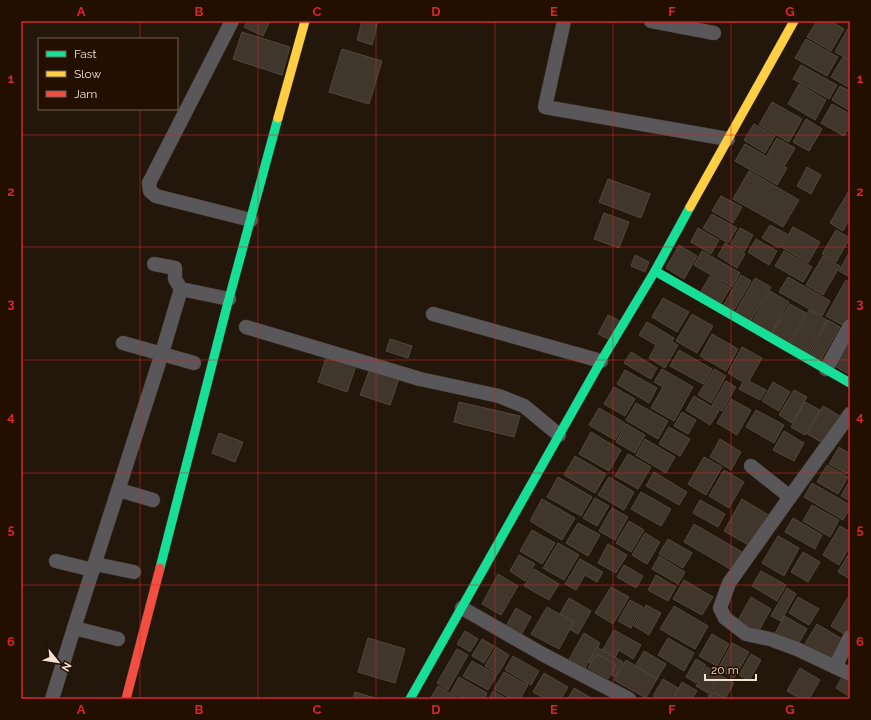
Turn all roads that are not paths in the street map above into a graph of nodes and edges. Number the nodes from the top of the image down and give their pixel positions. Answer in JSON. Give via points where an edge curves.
{"nodes":[{"id":1,"x":232,"y":21,"type":"edge"},
{"id":2,"x":304,"y":21,"type":"edge"},
{"id":3,"x":564,"y":21,"type":"edge"},
{"id":4,"x":651,"y":21,"type":"edge"},
{"id":5,"x":794,"y":21,"type":"edge"},
{"id":6,"x":714,"y":33,"type":"dead end"},
{"id":7,"x":728,"y":139,"type":"junction"},
{"id":8,"x":250,"y":220,"type":"junction"},
{"id":9,"x":154,"y":264,"type":"dead end"},
{"id":10,"x":655,"y":271,"type":"junction"},
{"id":11,"x":181,"y":289,"type":"junction"},
{"id":12,"x":229,"y":299,"type":"junction"},
{"id":13,"x":433,"y":314,"type":"dead end"},
{"id":14,"x":850,"y":326,"type":"edge"},
{"id":15,"x":246,"y":327,"type":"dead end"},
{"id":16,"x":123,"y":343,"type":"dead end"},
{"id":17,"x":162,"y":353,"type":"junction"},
{"id":18,"x":601,"y":360,"type":"junction"},
{"id":19,"x":194,"y":363,"type":"dead end"},
{"id":20,"x":826,"y":369,"type":"junction"},
{"id":21,"x":850,"y":383,"type":"edge"},
{"id":22,"x":850,"y":414,"type":"edge"},
{"id":23,"x":559,"y":435,"type":"junction"},
{"id":24,"x":751,"y":466,"type":"dead end"},
{"id":25,"x":119,"y":490,"type":"junction"},
{"id":26,"x":790,"y":497,"type":"junction"},
{"id":27,"x":153,"y":500,"type":"dead end"},
{"id":28,"x":56,"y":561,"type":"dead end"},
{"id":29,"x":94,"y":567,"type":"junction"},
{"id":30,"x":134,"y":572,"type":"dead end"},
{"id":31,"x":462,"y":608,"type":"junction"},
{"id":32,"x":74,"y":628,"type":"junction"},
{"id":33,"x":850,"y":637,"type":"edge"},
{"id":34,"x":118,"y":639,"type":"dead end"},
{"id":35,"x":835,"y":667,"type":"junction"},
{"id":36,"x":850,"y":674,"type":"edge"},
{"id":37,"x":54,"y":699,"type":"edge"},
{"id":38,"x":126,"y":699,"type":"edge"},
{"id":39,"x":410,"y":699,"type":"edge"},
{"id":40,"x":629,"y":699,"type":"edge"}],
"edges":[{"from":1,"to":8,"type":"street","via":[[149,183],[150,191],[156,196]]},
{"from":2,"to":8,"type":"street"},
{"from":3,"to":7,"type":"street","via":[[545,107]]},
{"from":4,"to":6,"type":"street"},
{"from":5,"to":7,"type":"street"},
{"from":7,"to":10,"type":"street"},
{"from":8,"to":12,"type":"street"},
{"from":9,"to":11,"type":"street","via":[[175,268],[175,279]]},
{"from":10,"to":18,"type":"street"},
{"from":10,"to":20,"type":"street"},
{"from":11,"to":12,"type":"street"},
{"from":11,"to":17,"type":"street"},
{"from":12,"to":38,"type":"street"},
{"from":13,"to":18,"type":"street"},
{"from":14,"to":20,"type":"street"},
{"from":15,"to":23,"type":"street","via":[[420,380],[499,396],[524,406]]},
{"from":16,"to":17,"type":"street"},
{"from":17,"to":19,"type":"street"},
{"from":17,"to":25,"type":"street"},
{"from":18,"to":23,"type":"street"},
{"from":20,"to":21,"type":"street"},
{"from":22,"to":26,"type":"street"},
{"from":23,"to":31,"type":"street"},
{"from":24,"to":26,"type":"street"},
{"from":25,"to":27,"type":"street"},
{"from":25,"to":29,"type":"street"},
{"from":26,"to":35,"type":"street","via":[[729,583],[720,608],[725,618],[746,634],[797,649]]},
{"from":28,"to":29,"type":"street"},
{"from":29,"to":30,"type":"street"},
{"from":29,"to":32,"type":"street"},
{"from":31,"to":39,"type":"street"},
{"from":31,"to":40,"type":"street","via":[[544,655]]},
{"from":32,"to":34,"type":"street"},
{"from":32,"to":37,"type":"street"},
{"from":33,"to":35,"type":"street"},
{"from":35,"to":36,"type":"street"}]}
